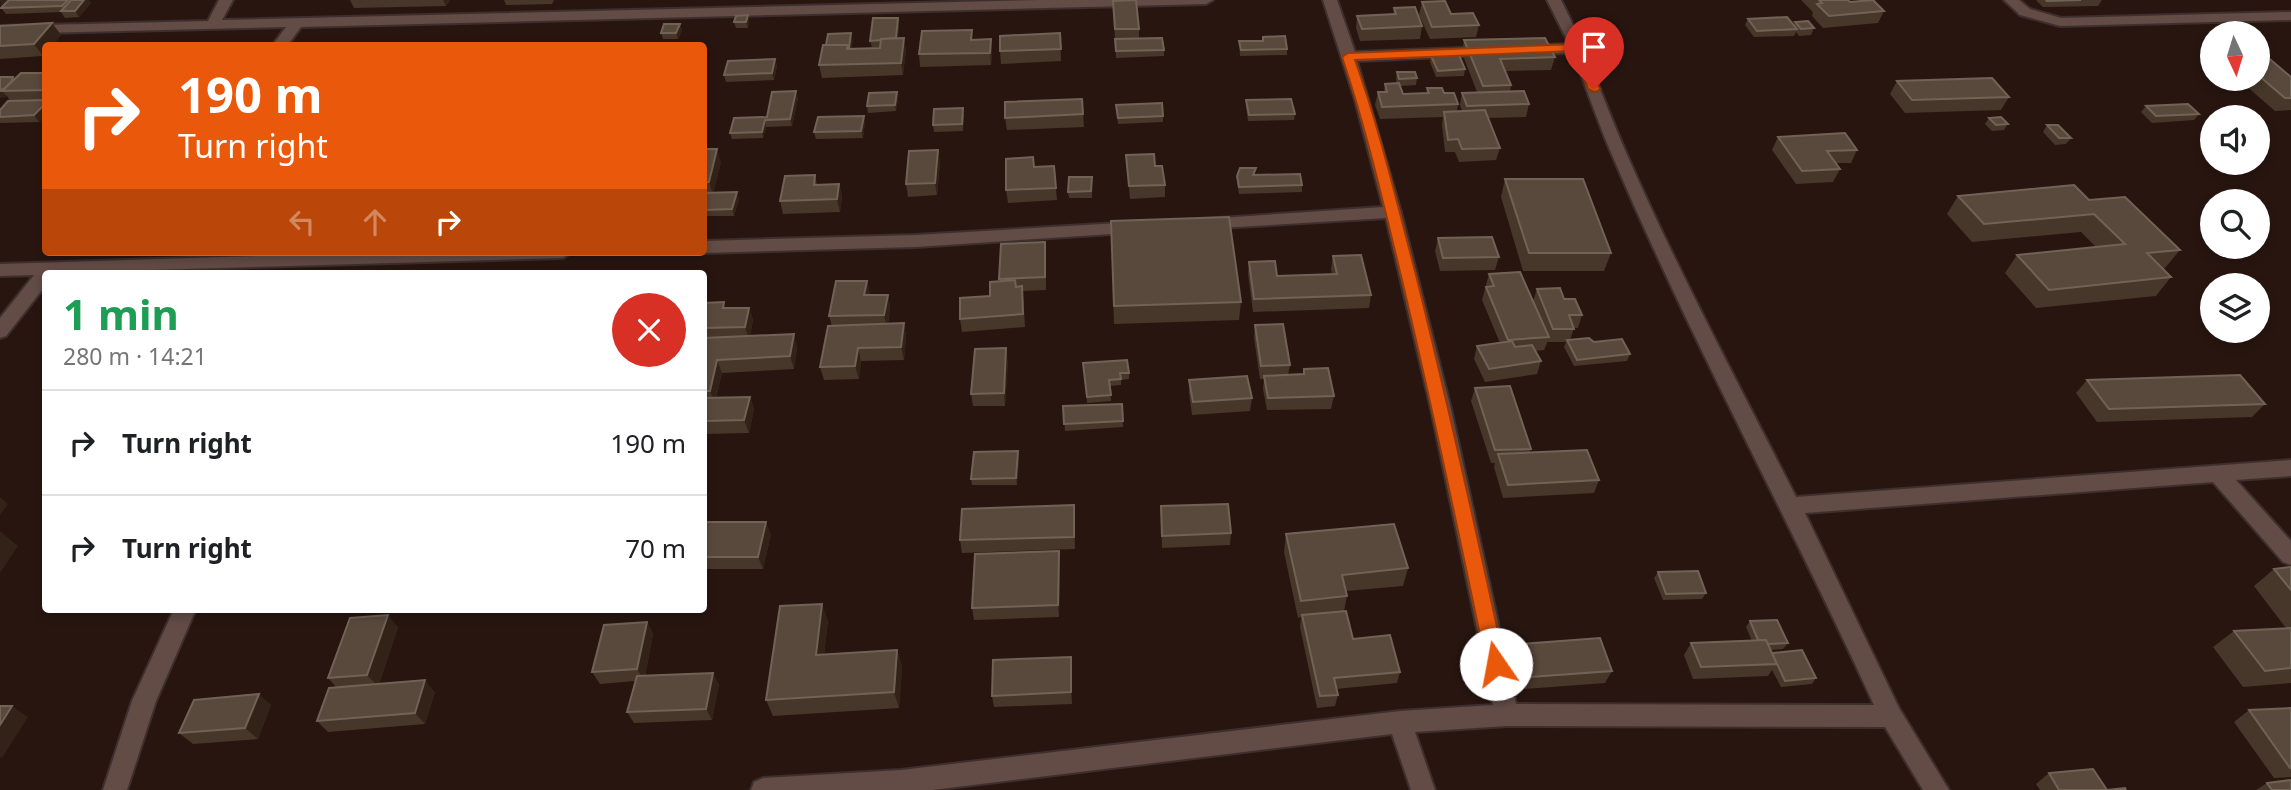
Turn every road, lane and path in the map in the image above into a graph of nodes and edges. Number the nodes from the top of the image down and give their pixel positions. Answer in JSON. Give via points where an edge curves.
{"nodes":[{"id":1,"x":226,"y":0,"type":"edge"},
{"id":2,"x":1206,"y":0,"type":"edge"},
{"id":3,"x":1330,"y":0,"type":"edge"},
{"id":4,"x":1555,"y":0,"type":"edge"},
{"id":5,"x":2011,"y":0,"type":"edge"},
{"id":6,"x":2291,"y":16,"type":"edge"},
{"id":7,"x":297,"y":23,"type":"junction"},
{"id":8,"x":213,"y":24,"type":"junction"},
{"id":9,"x":0,"y":30,"type":"edge"},
{"id":10,"x":282,"y":42,"type":"edge"},
{"id":11,"x":1578,"y":48,"type":"junction"},
{"id":12,"x":1348,"y":57,"type":"junction"},
{"id":13,"x":1393,"y":212,"type":"junction"},
{"id":14,"x":1188,"y":225,"type":"edge"},
{"id":15,"x":1147,"y":227,"type":"edge"},
{"id":16,"x":707,"y":247,"type":"edge"},
{"id":17,"x":490,"y":256,"type":"edge"},
{"id":18,"x":125,"y":259,"type":"edge"},
{"id":19,"x":290,"y":267,"type":"edge"},
{"id":20,"x":49,"y":268,"type":"joint"},
{"id":21,"x":0,"y":270,"type":"edge"},
{"id":22,"x":42,"y":277,"type":"edge"},
{"id":23,"x":0,"y":331,"type":"edge"},
{"id":24,"x":2291,"y":468,"type":"edge"},
{"id":25,"x":2218,"y":474,"type":"junction"},
{"id":26,"x":1791,"y":506,"type":"junction"},
{"id":27,"x":2291,"y":556,"type":"edge"},
{"id":28,"x":183,"y":613,"type":"edge"},
{"id":29,"x":1507,"y":715,"type":"junction"},
{"id":30,"x":1891,"y":716,"type":"junction"},
{"id":31,"x":1400,"y":722,"type":"junction"},
{"id":32,"x":115,"y":790,"type":"edge"},
{"id":33,"x":763,"y":790,"type":"edge"},
{"id":34,"x":1423,"y":790,"type":"edge"},
{"id":35,"x":1937,"y":790,"type":"edge"}],
"edges":[{"from":1,"to":8,"type":"street"},
{"from":2,"to":7,"type":"street"},
{"from":3,"to":12,"type":"street"},
{"from":4,"to":11,"type":"street"},
{"from":5,"to":6,"type":"street","via":[[2042,19],[2087,24]]},
{"from":7,"to":8,"type":"street"},
{"from":7,"to":10,"type":"street"},
{"from":8,"to":9,"type":"street"},
{"from":11,"to":12,"type":"street"},
{"from":11,"to":26,"type":"street","via":[[1646,213]]},
{"from":12,"to":13,"type":"street"},
{"from":13,"to":14,"type":"street"},
{"from":13,"to":29,"type":"street"},
{"from":15,"to":16,"type":"street","via":[[916,242]]},
{"from":17,"to":19,"type":"street"},
{"from":18,"to":19,"type":"street"},
{"from":18,"to":20,"type":"street"},
{"from":20,"to":21,"type":"street"},
{"from":22,"to":23,"type":"street"},
{"from":24,"to":25,"type":"street"},
{"from":25,"to":26,"type":"street"},
{"from":25,"to":27,"type":"street"},
{"from":26,"to":30,"type":"street"},
{"from":28,"to":32,"type":"street","via":[[144,701]]},
{"from":29,"to":30,"type":"street"},
{"from":29,"to":31,"type":"street"},
{"from":30,"to":35,"type":"street"},
{"from":31,"to":33,"type":"street","via":[[901,782]]},
{"from":31,"to":34,"type":"street"}]}
